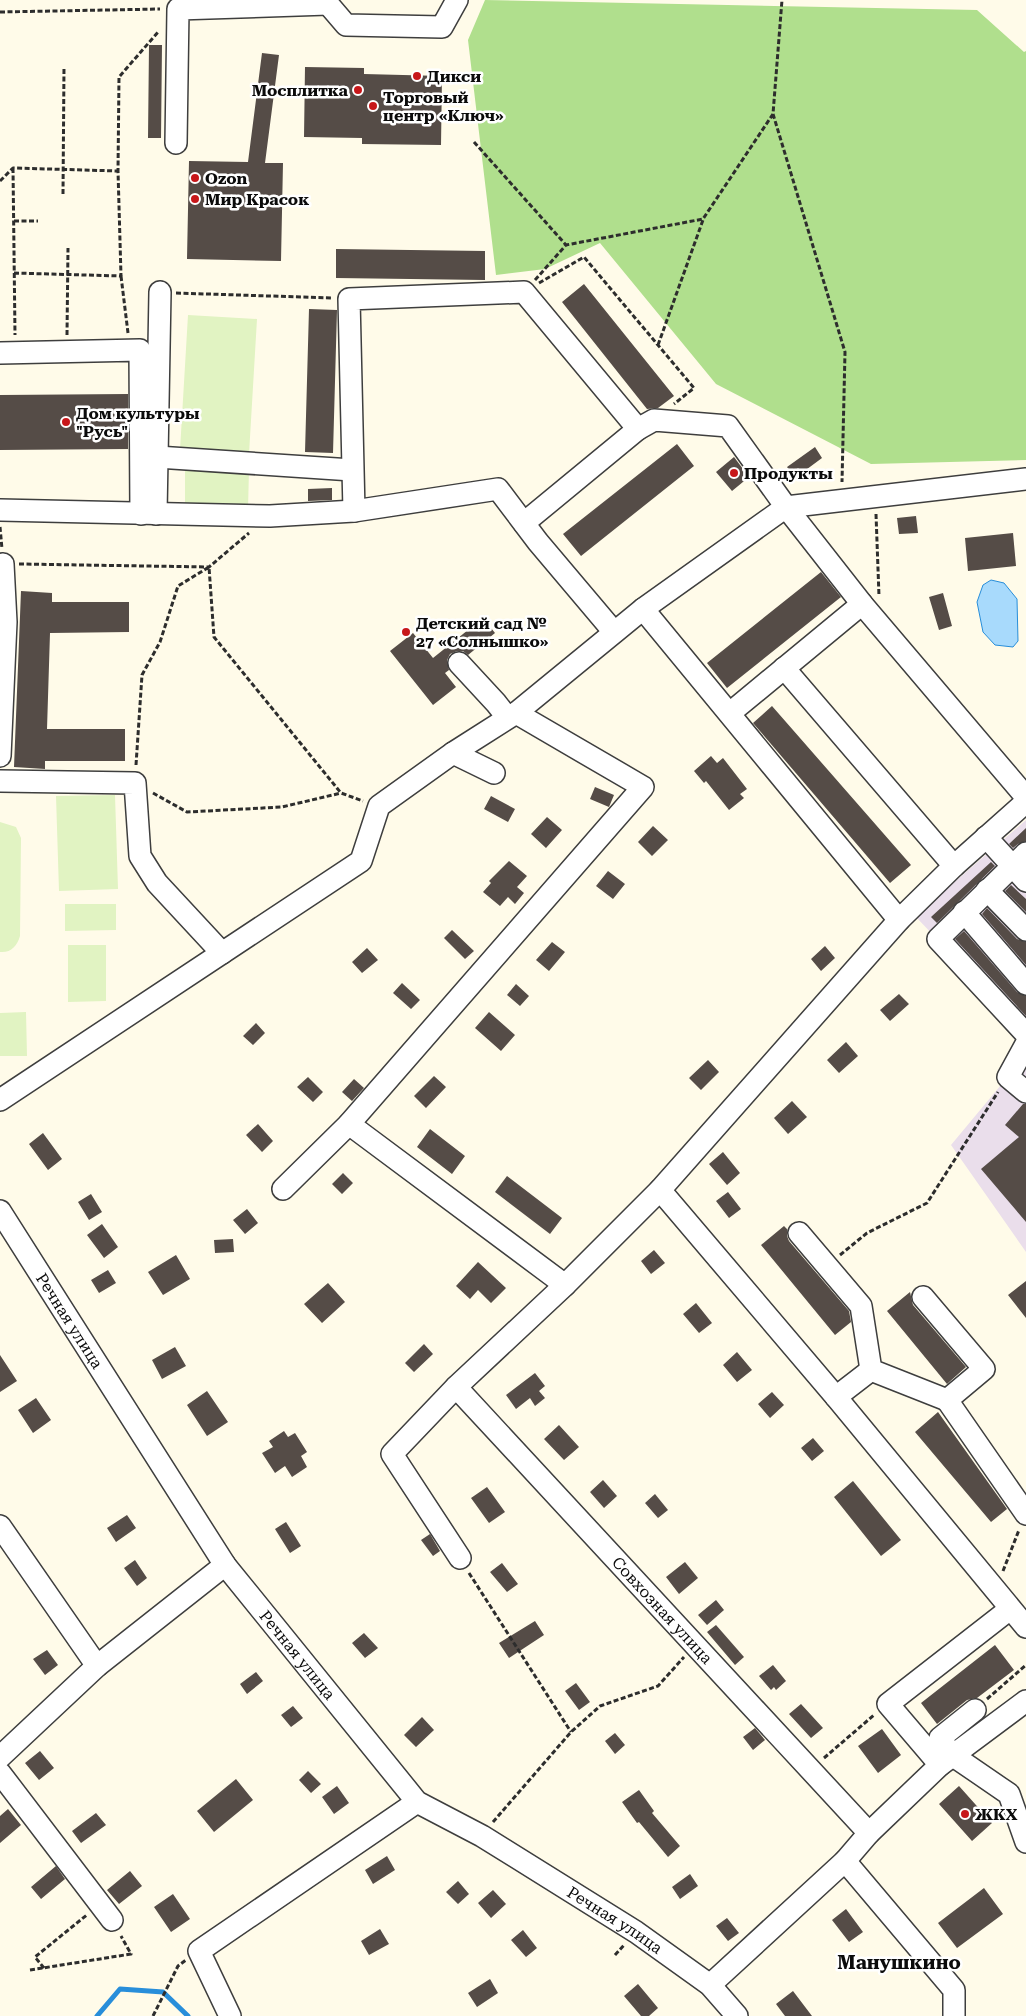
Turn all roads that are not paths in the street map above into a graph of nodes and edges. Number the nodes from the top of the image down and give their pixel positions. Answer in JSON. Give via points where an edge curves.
{"nodes":[{"id":1,"x":456,"y":0,"type":"edge"},
{"id":2,"x":328,"y":2,"type":"edge"},
{"id":3,"x":176,"y":143,"type":"dead end"},
{"id":4,"x":160,"y":292,"type":"road end"},
{"id":5,"x":8,"y":353,"type":"edge"},
{"id":6,"x":646,"y":424,"type":"junction"},
{"id":7,"x":157,"y":457,"type":"junction"},
{"id":8,"x":352,"y":470,"type":"junction"},
{"id":9,"x":1026,"y":479,"type":"edge"},
{"id":10,"x":786,"y":507,"type":"junction"},
{"id":11,"x":0,"y":510,"type":"edge"},
{"id":12,"x":354,"y":511,"type":"junction"},
{"id":13,"x":148,"y":514,"type":"junction"},
{"id":14,"x":524,"y":523,"type":"junction"},
{"id":15,"x":3,"y":564,"type":"road end"},
{"id":16,"x":862,"y":604,"type":"junction"},
{"id":17,"x":643,"y":609,"type":"junction"},
{"id":18,"x":614,"y":632,"type":"junction"},
{"id":19,"x":459,"y":664,"type":"dead end"},
{"id":20,"x":784,"y":668,"type":"junction"},
{"id":21,"x":730,"y":713,"type":"junction"},
{"id":22,"x":512,"y":715,"type":"junction"},
{"id":23,"x":453,"y":753,"type":"junction"},
{"id":24,"x":0,"y":756,"type":"edge"},
{"id":25,"x":494,"y":773,"type":"dead end"},
{"id":26,"x":0,"y":781,"type":"edge"},
{"id":27,"x":1026,"y":797,"type":"edge"},
{"id":28,"x":1026,"y":802,"type":"edge"},
{"id":29,"x":986,"y":838,"type":"junction"},
{"id":30,"x":954,"y":866,"type":"junction"},
{"id":31,"x":1021,"y":867,"type":"edge"},
{"id":32,"x":987,"y":890,"type":"junction"},
{"id":33,"x":964,"y":912,"type":"junction"},
{"id":34,"x":899,"y":920,"type":"junction"},
{"id":35,"x":1026,"y":930,"type":"edge"},
{"id":36,"x":222,"y":954,"type":"junction"},
{"id":37,"x":1026,"y":984,"type":"edge"},
{"id":38,"x":1026,"y":1034,"type":"edge"},
{"id":39,"x":1026,"y":1044,"type":"edge"},
{"id":40,"x":1026,"y":1092,"type":"edge"},
{"id":41,"x":0,"y":1100,"type":"edge"},
{"id":42,"x":349,"y":1124,"type":"junction"},
{"id":43,"x":283,"y":1189,"type":"dead end"},
{"id":44,"x":660,"y":1190,"type":"junction"},
{"id":45,"x":0,"y":1211,"type":"edge"},
{"id":46,"x":799,"y":1233,"type":"dead end"},
{"id":47,"x":565,"y":1285,"type":"junction"},
{"id":48,"x":923,"y":1297,"type":"dead end"},
{"id":49,"x":871,"y":1370,"type":"junction"},
{"id":50,"x":456,"y":1387,"type":"junction"},
{"id":51,"x":836,"y":1397,"type":"junction"},
{"id":52,"x":947,"y":1400,"type":"junction"},
{"id":53,"x":1026,"y":1514,"type":"edge"},
{"id":54,"x":0,"y":1526,"type":"edge"},
{"id":55,"x":460,"y":1558,"type":"road end"},
{"id":56,"x":225,"y":1565,"type":"junction"},
{"id":57,"x":1010,"y":1609,"type":"junction"},
{"id":58,"x":1026,"y":1628,"type":"edge"},
{"id":59,"x":97,"y":1666,"type":"junction"},
{"id":60,"x":1026,"y":1701,"type":"edge"},
{"id":61,"x":975,"y":1710,"type":"road end"},
{"id":62,"x":0,"y":1757,"type":"edge"},
{"id":63,"x":946,"y":1760,"type":"junction"},
{"id":64,"x":0,"y":1773,"type":"edge"},
{"id":65,"x":417,"y":1802,"type":"junction"},
{"id":66,"x":869,"y":1833,"type":"junction"},
{"id":67,"x":1026,"y":1842,"type":"edge"},
{"id":68,"x":845,"y":1861,"type":"junction"},
{"id":69,"x":106,"y":1912,"type":"road end"},
{"id":70,"x":710,"y":1985,"type":"junction"},
{"id":71,"x":230,"y":2016,"type":"edge"},
{"id":72,"x":737,"y":2016,"type":"edge"},
{"id":73,"x":954,"y":2016,"type":"edge"}],
"edges":[{"from":1,"to":2,"type":"street","via":[[442,27],[346,25]]},
{"from":2,"to":3,"type":"street","via":[[178,9]]},
{"from":4,"to":7,"type":"street"},
{"from":5,"to":13,"type":"street","via":[[140,350]]},
{"from":6,"to":8,"type":"street","via":[[524,292],[349,299]]},
{"from":6,"to":10,"type":"street","via":[[728,426]]},
{"from":6,"to":14,"type":"street"},
{"from":7,"to":8,"type":"street"},
{"from":7,"to":13,"type":"street"},
{"from":8,"to":12,"type":"street"},
{"from":9,"to":10,"type":"street"},
{"from":10,"to":16,"type":"street"},
{"from":10,"to":17,"type":"street"},
{"from":11,"to":13,"type":"street"},
{"from":12,"to":13,"type":"street","via":[[270,516]]},
{"from":12,"to":14,"type":"street","via":[[498,488]]},
{"from":14,"to":18,"type":"street"},
{"from":15,"to":24,"type":"street","via":[[6,622]]},
{"from":16,"to":20,"type":"street"},
{"from":16,"to":27,"type":"street"},
{"from":17,"to":18,"type":"street"},
{"from":17,"to":21,"type":"street"},
{"from":18,"to":22,"type":"street"},
{"from":19,"to":22,"type":"street"},
{"from":20,"to":21,"type":"street"},
{"from":20,"to":30,"type":"street"},
{"from":21,"to":34,"type":"street"},
{"from":22,"to":23,"type":"street"},
{"from":22,"to":42,"type":"street","via":[[643,788]]},
{"from":23,"to":25,"type":"street"},
{"from":23,"to":36,"type":"street","via":[[379,806],[361,862]]},
{"from":26,"to":36,"type":"street","via":[[135,783],[140,856],[157,883]]},
{"from":28,"to":29,"type":"street"},
{"from":29,"to":30,"type":"street"},
{"from":29,"to":31,"type":"street"},
{"from":30,"to":34,"type":"street"},
{"from":31,"to":32,"type":"street"},
{"from":32,"to":33,"type":"street"},
{"from":32,"to":35,"type":"street"},
{"from":33,"to":37,"type":"street"},
{"from":33,"to":38,"type":"street","via":[[938,939]]},
{"from":34,"to":44,"type":"street"},
{"from":36,"to":41,"type":"street"},
{"from":39,"to":40,"type":"street","via":[[1008,1077]]},
{"from":42,"to":43,"type":"street"},
{"from":42,"to":47,"type":"street"},
{"from":44,"to":47,"type":"street"},
{"from":44,"to":51,"type":"street"},
{"from":45,"to":56,"type":"street","name":"Речная улица"},
{"from":46,"to":49,"type":"street","via":[[861,1306]]},
{"from":47,"to":50,"type":"street"},
{"from":48,"to":52,"type":"street","via":[[984,1369]]},
{"from":49,"to":51,"type":"street"},
{"from":49,"to":52,"type":"street"},
{"from":50,"to":55,"type":"street","via":[[392,1454]]},
{"from":50,"to":66,"type":"street","name":"Совхозная улица"},
{"from":51,"to":57,"type":"street"},
{"from":52,"to":53,"type":"street"},
{"from":54,"to":59,"type":"street"},
{"from":56,"to":59,"type":"street"},
{"from":56,"to":65,"type":"street","name":"Речная улица"},
{"from":57,"to":58,"type":"street"},
{"from":57,"to":63,"type":"street","via":[[888,1704]]},
{"from":59,"to":62,"type":"street"},
{"from":60,"to":63,"type":"street"},
{"from":61,"to":63,"type":"street","via":[[940,1738]]},
{"from":63,"to":66,"type":"street"},
{"from":63,"to":67,"type":"street","via":[[1009,1794]]},
{"from":64,"to":69,"type":"street"},
{"from":65,"to":70,"type":"street","name":"Речная улица","via":[[482,1836],[636,1932]]},
{"from":65,"to":71,"type":"street","via":[[199,1952]]},
{"from":66,"to":68,"type":"street"},
{"from":68,"to":70,"type":"street"},
{"from":68,"to":73,"type":"street","via":[[954,1990]]},
{"from":70,"to":72,"type":"street","name":"Речная улица"}]}
